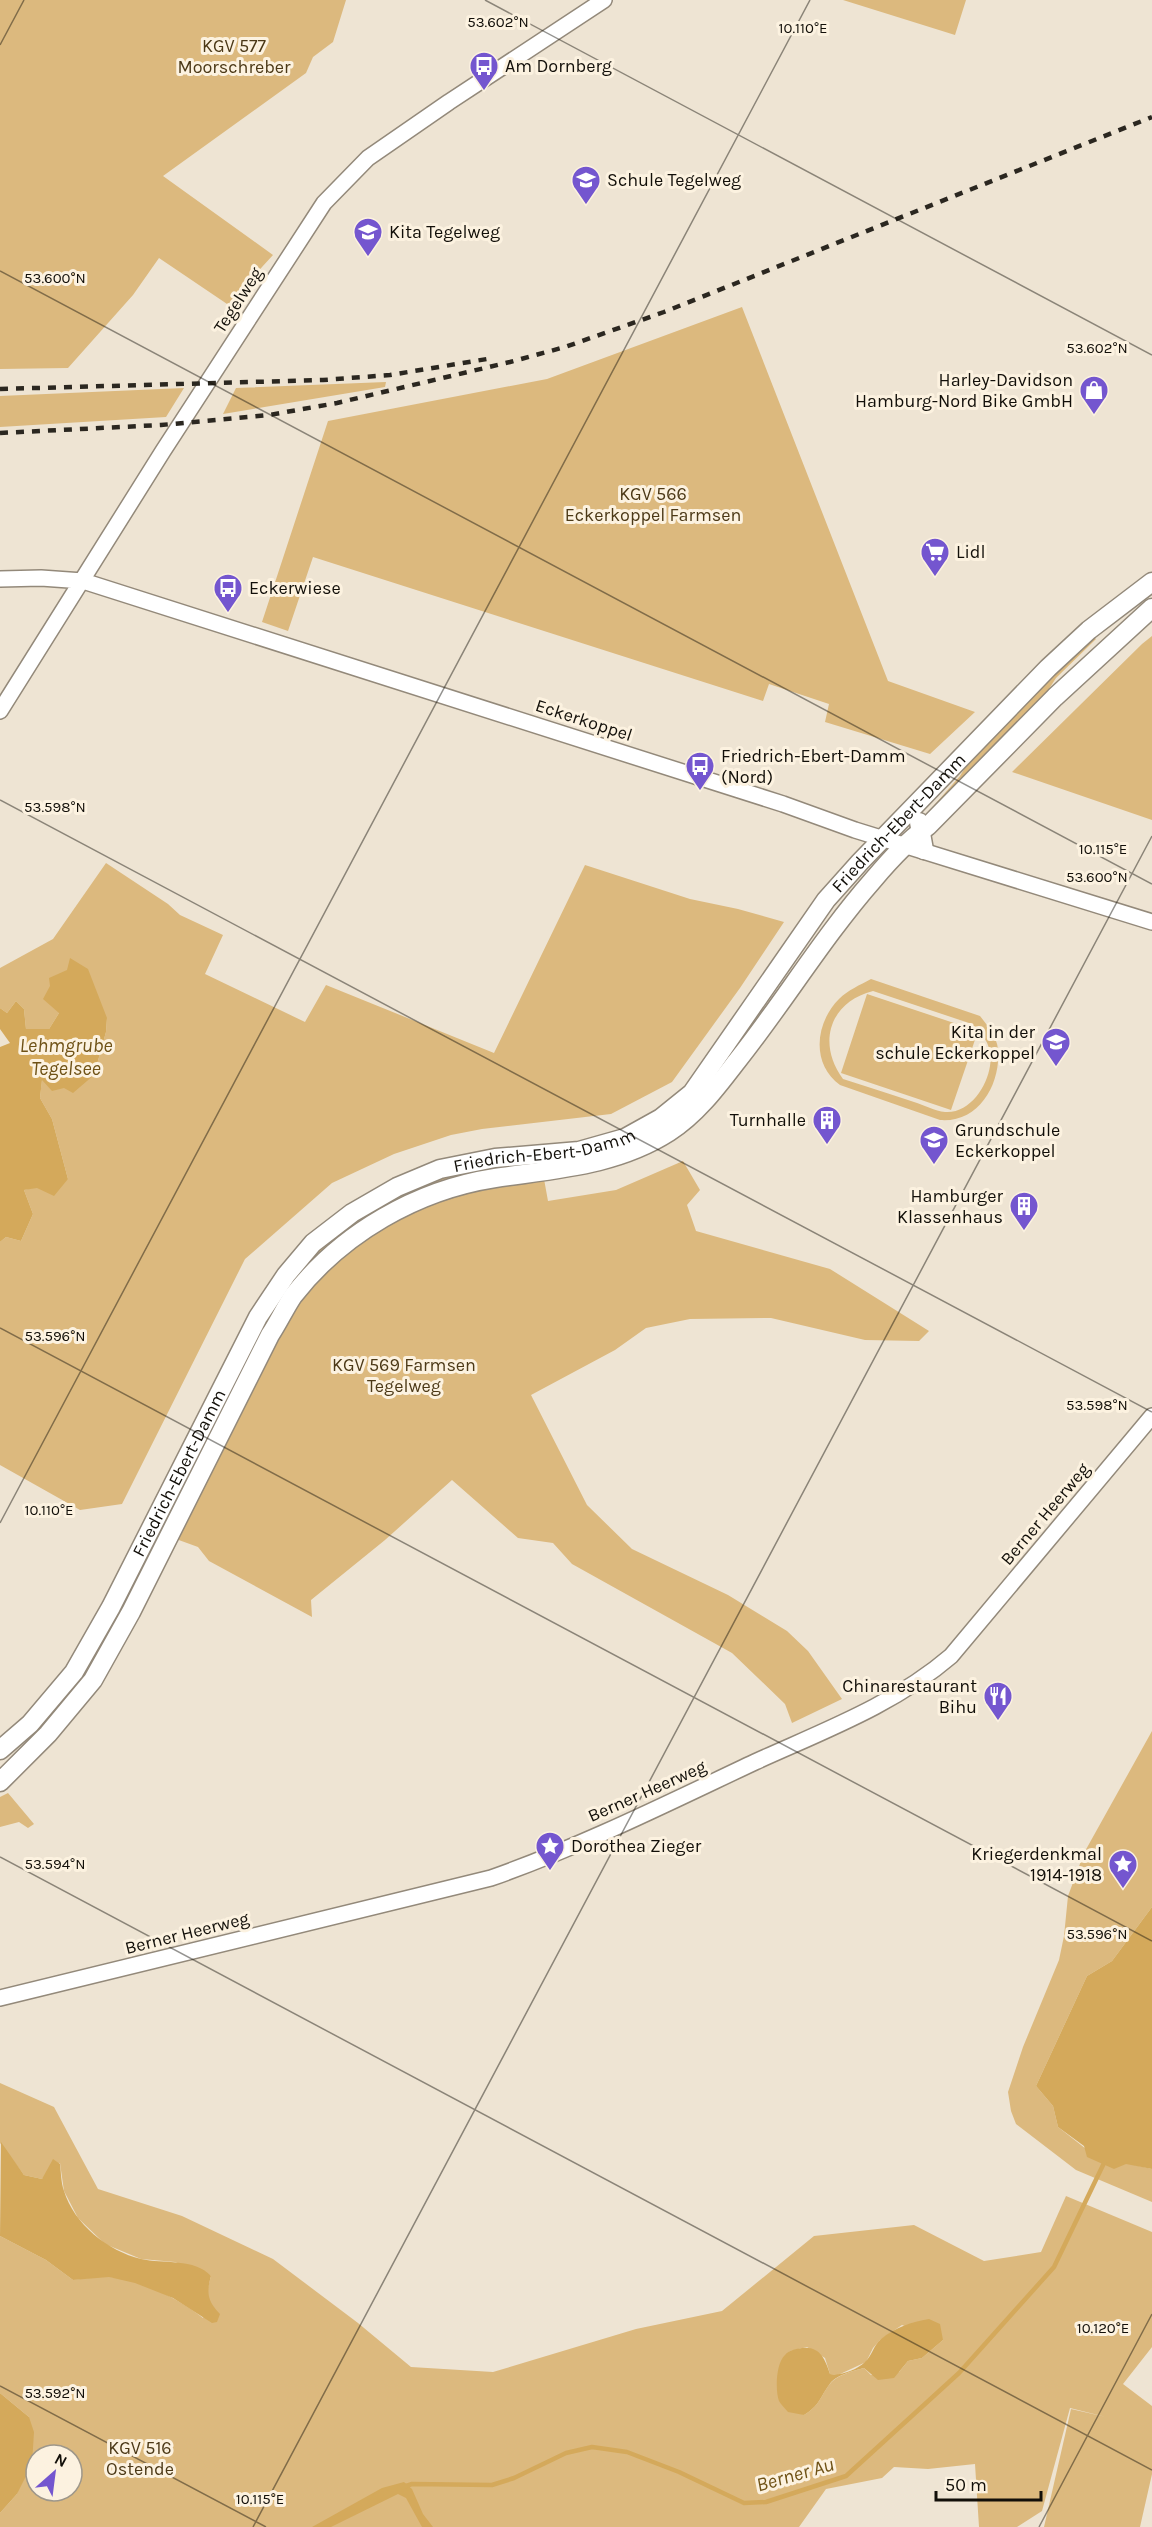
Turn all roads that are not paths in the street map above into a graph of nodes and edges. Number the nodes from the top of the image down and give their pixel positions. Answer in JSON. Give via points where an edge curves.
{"nodes":[{"id":1,"x":604,"y":0,"type":"edge"},
{"id":2,"x":0,"y":579,"type":"edge"},
{"id":3,"x":83,"y":581,"type":"junction"},
{"id":4,"x":1152,"y":582,"type":"edge"},
{"id":5,"x":1152,"y":608,"type":"edge"},
{"id":6,"x":0,"y":711,"type":"edge"},
{"id":7,"x":922,"y":796,"type":"junction"},
{"id":8,"x":919,"y":832,"type":"junction"},
{"id":9,"x":882,"y":838,"type":"junction"},
{"id":10,"x":904,"y":845,"type":"junction"},
{"id":11,"x":924,"y":850,"type":"junction"},
{"id":12,"x":1152,"y":922,"type":"edge"},
{"id":13,"x":1152,"y":1416,"type":"edge"},
{"id":14,"x":0,"y":1750,"type":"edge"},
{"id":15,"x":0,"y":1782,"type":"edge"},
{"id":16,"x":0,"y":1998,"type":"edge"}],
"edges":[{"from":1,"to":3,"type":"street","name":"Tegelweg","via":[[368,158],[324,203]]},
{"from":2,"to":3,"type":"street","name":"Eckerkoppel"},
{"from":3,"to":6,"type":"street","name":"Tegelweg"},
{"from":3,"to":9,"type":"street","name":"Eckerkoppel"},
{"from":4,"to":7,"type":"main road","name":"Friedrich-Ebert-Damm","via":[[1089,630],[1048,668]]},
{"from":5,"to":8,"type":"main road","name":"Friedrich-Ebert-Damm","via":[[1055,697]]},
{"from":7,"to":8,"type":"main road"},
{"from":7,"to":9,"type":"main road","name":"Friedrich-Ebert-Damm"},
{"from":8,"to":10,"type":"main road","name":"Friedrich-Ebert-Damm"},
{"from":8,"to":11,"type":"main road"},
{"from":9,"to":10,"type":"street","name":"Eckerkoppel"},
{"from":9,"to":14,"type":"main road","name":"Friedrich-Ebert-Damm","via":[[826,900],[692,1094],[661,1118],[625,1138],[579,1151],[495,1158],[440,1169],[388,1192],[313,1243],[258,1317],[74,1672],[30,1724]]},
{"from":10,"to":11,"type":"street","name":"Eckerkoppel"},
{"from":10,"to":15,"type":"main road","name":"Friedrich-Ebert-Damm","via":[[842,915],[702,1105],[669,1132],[631,1152],[582,1166],[493,1178],[443,1190],[368,1225],[328,1258],[293,1297],[270,1335],[93,1680],[48,1734]]},
{"from":11,"to":12,"type":"street","name":"Eckerkoppel"},
{"from":13,"to":16,"type":"street","name":"Berner Heerweg","via":[[951,1656],[915,1685],[875,1707],[671,1802],[491,1878]]}]}
